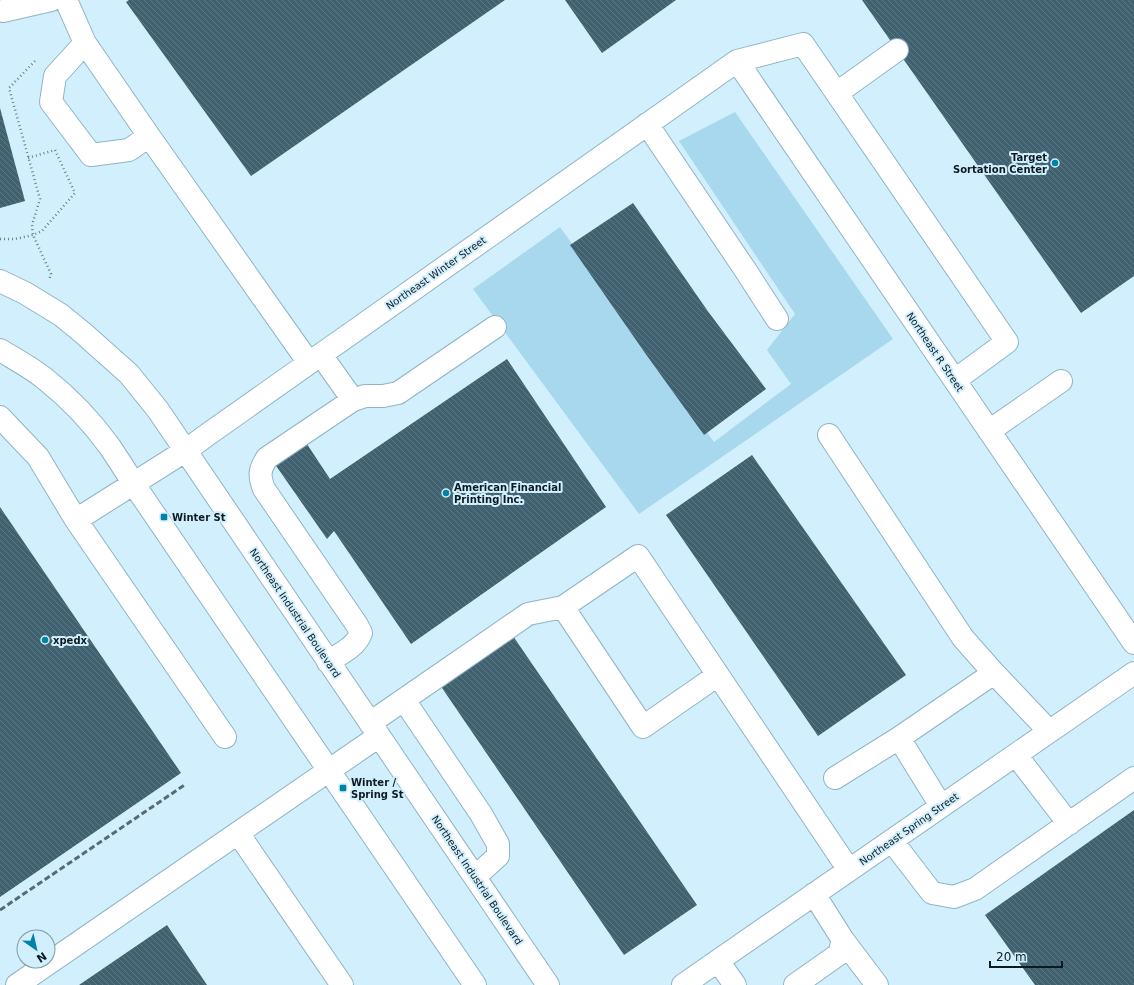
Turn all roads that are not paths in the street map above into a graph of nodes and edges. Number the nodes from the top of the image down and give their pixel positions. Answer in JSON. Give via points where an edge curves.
{"nodes":[{"id":1,"x":51,"y":0,"type":"edge"},
{"id":2,"x":66,"y":0,"type":"edge"},
{"id":3,"x":3,"y":11,"type":"dead end"},
{"id":4,"x":85,"y":43,"type":"junction"},
{"id":5,"x":897,"y":50,"type":"dead end"},
{"id":6,"x":737,"y":61,"type":"junction"},
{"id":7,"x":837,"y":93,"type":"junction"},
{"id":8,"x":646,"y":124,"type":"junction"},
{"id":9,"x":149,"y":136,"type":"junction"},
{"id":10,"x":0,"y":281,"type":"edge"},
{"id":11,"x":777,"y":319,"type":"dead end"},
{"id":12,"x":495,"y":327,"type":"dead end"},
{"id":13,"x":0,"y":350,"type":"edge"},
{"id":14,"x":315,"y":359,"type":"junction"},
{"id":15,"x":955,"y":380,"type":"junction"},
{"id":16,"x":1061,"y":381,"type":"dead end"},
{"id":17,"x":353,"y":400,"type":"junction"},
{"id":18,"x":0,"y":417,"type":"edge"},
{"id":19,"x":989,"y":431,"type":"junction"},
{"id":20,"x":829,"y":435,"type":"dead end"},
{"id":21,"x":185,"y":451,"type":"junction"},
{"id":22,"x":134,"y":483,"type":"junction"},
{"id":23,"x":76,"y":520,"type":"junction"},
{"id":24,"x":563,"y":607,"type":"junction"},
{"id":25,"x":1134,"y":643,"type":"edge"},
{"id":26,"x":328,"y":662,"type":"junction"},
{"id":27,"x":1134,"y":672,"type":"edge"},
{"id":28,"x":994,"y":673,"type":"junction"},
{"id":29,"x":718,"y":675,"type":"junction"},
{"id":30,"x":404,"y":700,"type":"junction"},
{"id":31,"x":374,"y":730,"type":"junction"},
{"id":32,"x":1049,"y":731,"type":"junction"},
{"id":33,"x":225,"y":737,"type":"dead end"},
{"id":34,"x":899,"y":738,"type":"junction"},
{"id":35,"x":1016,"y":755,"type":"junction"},
{"id":36,"x":330,"y":770,"type":"junction"},
{"id":37,"x":835,"y":778,"type":"dead end"},
{"id":38,"x":1134,"y":778,"type":"edge"},
{"id":39,"x":941,"y":806,"type":"junction"},
{"id":40,"x":1069,"y":824,"type":"junction"},
{"id":41,"x":238,"y":833,"type":"junction"},
{"id":42,"x":892,"y":841,"type":"junction"},
{"id":43,"x":849,"y":870,"type":"junction"},
{"id":44,"x":475,"y":877,"type":"junction"},
{"id":45,"x":814,"y":894,"type":"junction"},
{"id":46,"x":843,"y":940,"type":"junction"},
{"id":47,"x":718,"y":961,"type":"junction"},
{"id":48,"x":17,"y":985,"type":"edge"},
{"id":49,"x":342,"y":985,"type":"edge"},
{"id":50,"x":475,"y":985,"type":"edge"},
{"id":51,"x":548,"y":985,"type":"edge"},
{"id":52,"x":684,"y":985,"type":"edge"},
{"id":53,"x":735,"y":985,"type":"edge"},
{"id":54,"x":795,"y":985,"type":"edge"},
{"id":55,"x":877,"y":985,"type":"edge"}],
"edges":[{"from":1,"to":3,"type":"street"},
{"from":2,"to":4,"type":"street"},
{"from":4,"to":9,"type":"street"},
{"from":4,"to":9,"type":"street","via":[[55,76],[51,102],[91,155],[129,150]]},
{"from":5,"to":7,"type":"street"},
{"from":6,"to":7,"type":"street","via":[[803,44]]},
{"from":6,"to":8,"type":"street","name":"Northeast Winter Street"},
{"from":6,"to":15,"type":"street","name":"Northeast R Street"},
{"from":7,"to":15,"type":"street","via":[[1007,342]]},
{"from":8,"to":11,"type":"street"},
{"from":8,"to":14,"type":"street","name":"Northeast Winter Street"},
{"from":9,"to":14,"type":"street"},
{"from":10,"to":21,"type":"street","name":"Northeast Industrial Boulevard","via":[[61,315],[106,352],[129,374],[158,410]]},
{"from":12,"to":17,"type":"street","via":[[398,393],[365,396]]},
{"from":13,"to":22,"type":"street","via":[[44,378],[65,397],[110,447]]},
{"from":14,"to":17,"type":"street"},
{"from":14,"to":21,"type":"street","name":"Northeast Winter Street"},
{"from":15,"to":19,"type":"street","name":"Northeast R Street"},
{"from":16,"to":19,"type":"street"},
{"from":17,"to":26,"type":"street","via":[[267,458],[260,472],[264,489],[361,633],[353,645]]},
{"from":18,"to":23,"type":"street","via":[[38,457]]},
{"from":19,"to":25,"type":"street","name":"Northeast R Street"},
{"from":20,"to":28,"type":"street","via":[[963,638]]},
{"from":21,"to":22,"type":"street","name":"Northeast Winter Street"},
{"from":21,"to":26,"type":"street","name":"Northeast Industrial Boulevard"},
{"from":22,"to":23,"type":"street","name":"Northeast Winter Street"},
{"from":22,"to":36,"type":"street"},
{"from":23,"to":33,"type":"street"},
{"from":24,"to":29,"type":"street","via":[[638,556]]},
{"from":24,"to":29,"type":"street","via":[[643,727]]},
{"from":24,"to":30,"type":"street","via":[[528,614]]},
{"from":26,"to":31,"type":"street","name":"Northeast Industrial Boulevard"},
{"from":27,"to":32,"type":"street","name":"Northeast Spring Street"},
{"from":28,"to":32,"type":"street"},
{"from":28,"to":34,"type":"street"},
{"from":29,"to":43,"type":"street"},
{"from":30,"to":31,"type":"street"},
{"from":30,"to":44,"type":"street","via":[[481,814],[498,844],[498,856]]},
{"from":31,"to":36,"type":"street"},
{"from":31,"to":44,"type":"street","name":"Northeast Industrial Boulevard"},
{"from":32,"to":35,"type":"street","name":"Northeast Spring Street"},
{"from":34,"to":37,"type":"street"},
{"from":34,"to":39,"type":"street"},
{"from":35,"to":39,"type":"street","name":"Northeast Spring Street"},
{"from":35,"to":40,"type":"street"},
{"from":36,"to":41,"type":"street"},
{"from":36,"to":50,"type":"street"},
{"from":38,"to":40,"type":"street"},
{"from":39,"to":42,"type":"street","name":"Northeast Spring Street"},
{"from":40,"to":42,"type":"street","via":[[975,889],[954,897],[932,893]]},
{"from":41,"to":48,"type":"street"},
{"from":41,"to":49,"type":"street"},
{"from":42,"to":43,"type":"street","name":"Northeast Spring Street"},
{"from":43,"to":45,"type":"street","name":"Northeast Spring Street"},
{"from":44,"to":51,"type":"street","name":"Northeast Industrial Boulevard"},
{"from":45,"to":46,"type":"street"},
{"from":45,"to":47,"type":"street","name":"Northeast Spring Street"},
{"from":46,"to":54,"type":"street","via":[[839,954]]},
{"from":46,"to":55,"type":"street"},
{"from":47,"to":52,"type":"street","name":"Northeast Spring Street"},
{"from":47,"to":53,"type":"street"}]}
